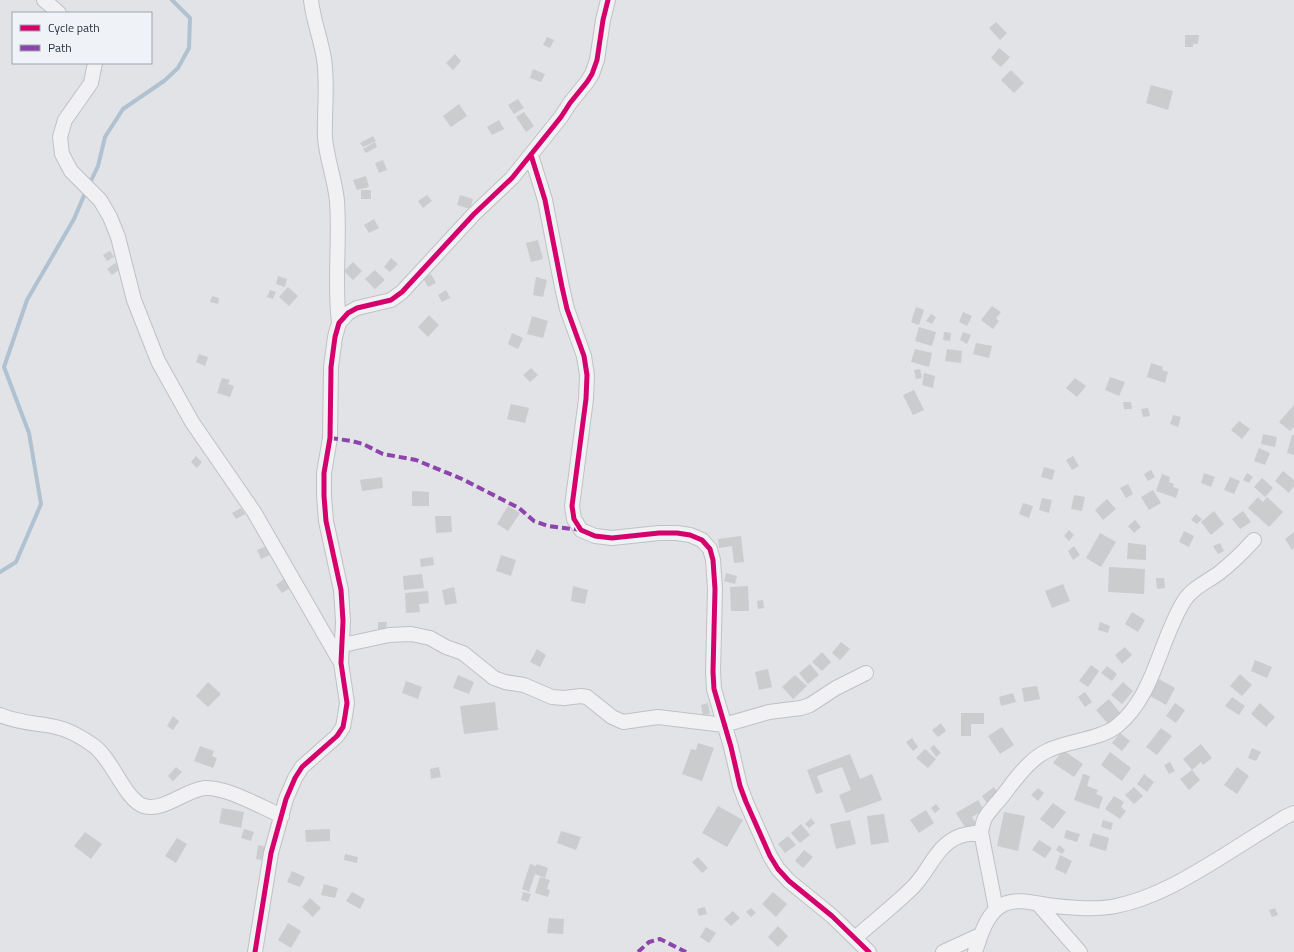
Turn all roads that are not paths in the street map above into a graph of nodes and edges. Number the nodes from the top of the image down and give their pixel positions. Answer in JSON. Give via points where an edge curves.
{"nodes":[{"id":1,"x":44,"y":0,"type":"edge"},
{"id":2,"x":311,"y":0,"type":"edge"},
{"id":3,"x":608,"y":0,"type":"edge"},
{"id":4,"x":58,"y":12,"type":"edge"},
{"id":5,"x":95,"y":64,"type":"edge"},
{"id":6,"x":531,"y":155,"type":"junction"},
{"id":7,"x":339,"y":323,"type":"junction"},
{"id":8,"x":1254,"y":540,"type":"dead end"},
{"id":9,"x":342,"y":645,"type":"junction"},
{"id":10,"x":341,"y":663,"type":"junction"},
{"id":11,"x":866,"y":673,"type":"dead end"},
{"id":12,"x":0,"y":715,"type":"edge"},
{"id":13,"x":724,"y":725,"type":"junction"},
{"id":14,"x":1294,"y":813,"type":"edge"},
{"id":15,"x":282,"y":816,"type":"junction"},
{"id":16,"x":981,"y":832,"type":"junction"},
{"id":17,"x":1038,"y":904,"type":"junction"},
{"id":18,"x":996,"y":909,"type":"junction"},
{"id":19,"x":980,"y":935,"type":"junction"},
{"id":20,"x":855,"y":938,"type":"junction"},
{"id":21,"x":255,"y":952,"type":"edge"},
{"id":22,"x":869,"y":952,"type":"edge"},
{"id":23,"x":943,"y":952,"type":"edge"},
{"id":24,"x":975,"y":952,"type":"edge"},
{"id":25,"x":1080,"y":952,"type":"edge"}],
"edges":[{"from":1,"to":4,"type":"street"},
{"from":2,"to":7,"type":"street","via":[[324,59],[326,140],[337,202]]},
{"from":3,"to":6,"type":"street","via":[[592,74]]},
{"from":5,"to":10,"type":"street","via":[[91,84],[65,120],[60,137],[62,154],[71,171],[100,200],[110,217],[118,236],[134,300],[158,361],[192,422],[254,512]]},
{"from":6,"to":7,"type":"street","via":[[402,292],[391,300],[357,308]]},
{"from":6,"to":13,"type":"street","via":[[545,200],[567,309],[584,356],[587,375],[572,506],[574,519],[581,530],[595,536],[612,538],[677,533],[702,540],[710,549],[715,589],[714,689]]},
{"from":7,"to":9,"type":"street","via":[[331,367],[330,438],[324,473],[324,496],[326,520],[341,590]]},
{"from":8,"to":16,"type":"street","via":[[1236,559],[1184,600],[1141,697],[1129,716],[1116,727],[1058,746],[1039,756],[986,816]]},
{"from":9,"to":10,"type":"street"},
{"from":9,"to":13,"type":"street","via":[[389,635],[411,634],[430,638],[463,653],[490,675],[505,682],[524,685],[552,697],[587,697],[618,720],[629,722],[658,717]]},
{"from":10,"to":15,"type":"street","via":[[346,703],[343,727],[337,736],[302,767],[286,799]]},
{"from":11,"to":13,"type":"street","via":[[810,705],[769,712]]},
{"from":12,"to":15,"type":"street","via":[[21,722],[58,727],[84,739],[96,747],[106,759],[132,798],[146,807],[164,804],[191,791],[204,788],[230,792]]},
{"from":13,"to":20,"type":"street","via":[[742,792],[770,856],[789,881]]},
{"from":14,"to":17,"type":"street","via":[[1170,888],[1139,900],[1095,909]]},
{"from":15,"to":21,"type":"street","via":[[271,853]]},
{"from":16,"to":18,"type":"street"},
{"from":16,"to":20,"type":"street","via":[[961,836],[942,847],[922,878]]},
{"from":17,"to":18,"type":"street","via":[[1016,901]]},
{"from":17,"to":25,"type":"street"},
{"from":18,"to":19,"type":"street"},
{"from":19,"to":23,"type":"street"},
{"from":19,"to":24,"type":"street"},
{"from":20,"to":22,"type":"street"}]}
